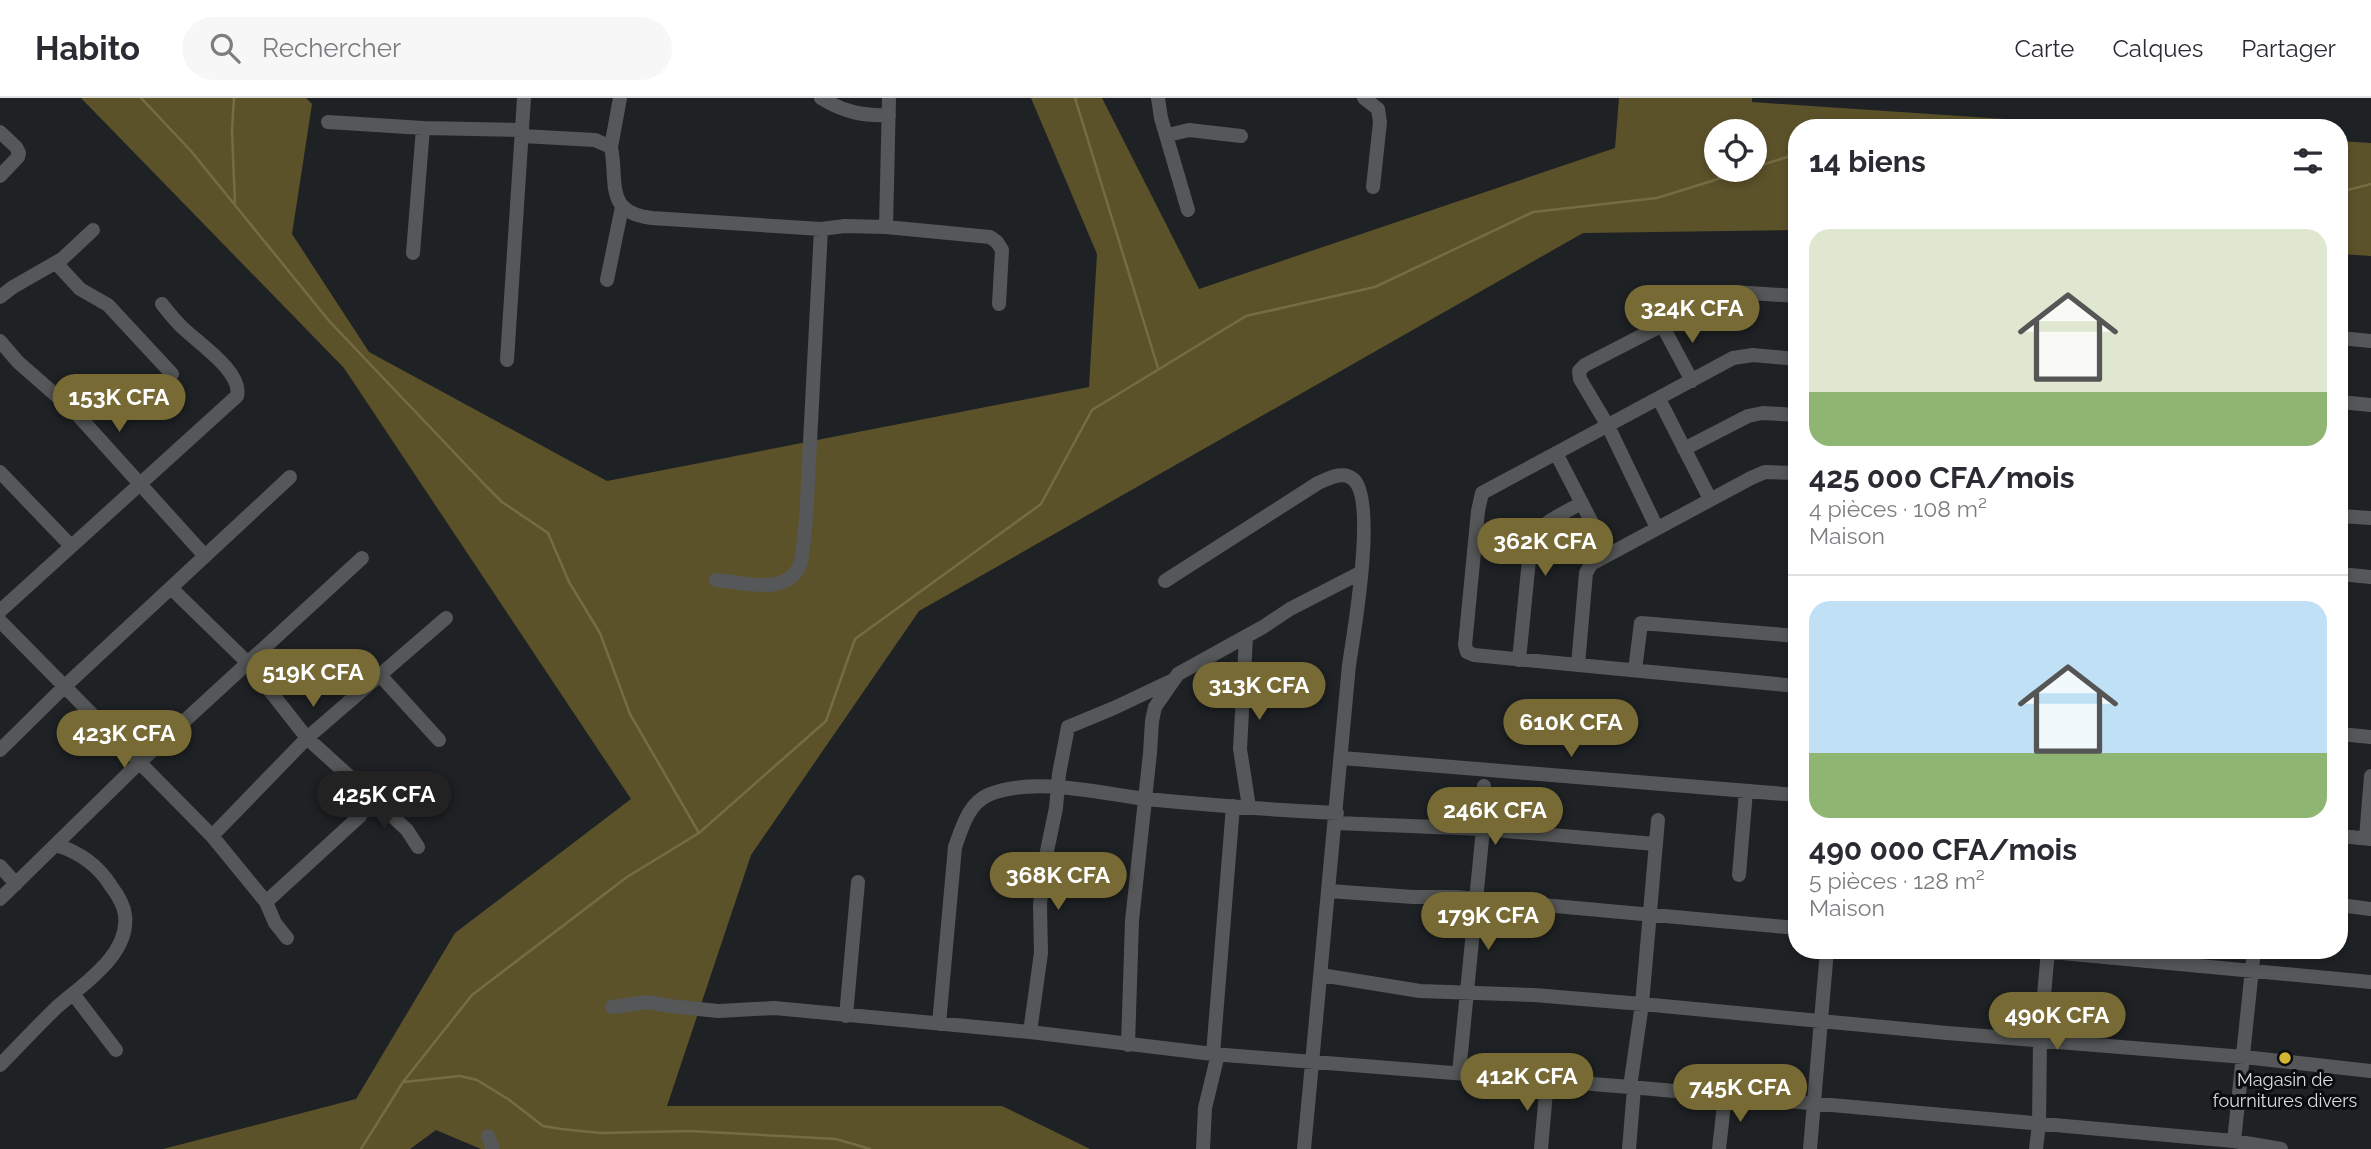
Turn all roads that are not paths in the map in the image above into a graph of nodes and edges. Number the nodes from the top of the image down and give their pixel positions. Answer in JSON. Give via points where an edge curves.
{"nodes":[{"id":1,"x":524,"y":98,"type":"edge"},
{"id":2,"x":620,"y":98,"type":"edge"},
{"id":3,"x":821,"y":98,"type":"edge"},
{"id":4,"x":889,"y":98,"type":"edge"},
{"id":5,"x":1158,"y":98,"type":"edge"},
{"id":6,"x":1364,"y":98,"type":"edge"},
{"id":7,"x":888,"y":115,"type":"junction"},
{"id":8,"x":328,"y":121,"type":"dead end"},
{"id":9,"x":424,"y":128,"type":"junction"},
{"id":10,"x":0,"y":132,"type":"edge"},
{"id":11,"x":522,"y":133,"type":"junction"},
{"id":12,"x":1168,"y":135,"type":"junction"},
{"id":13,"x":1241,"y":136,"type":"dead end"},
{"id":14,"x":611,"y":147,"type":"junction"},
{"id":15,"x":0,"y":176,"type":"edge"},
{"id":16,"x":1373,"y":187,"type":"dead end"},
{"id":17,"x":622,"y":207,"type":"junction"},
{"id":18,"x":1188,"y":210,"type":"dead end"},
{"id":19,"x":886,"y":227,"type":"junction"},
{"id":20,"x":821,"y":229,"type":"junction"},
{"id":21,"x":93,"y":230,"type":"dead end"},
{"id":22,"x":413,"y":253,"type":"dead end"},
{"id":23,"x":56,"y":263,"type":"junction"},
{"id":24,"x":607,"y":280,"type":"dead end"},
{"id":25,"x":1788,"y":295,"type":"edge"},
{"id":26,"x":0,"y":297,"type":"edge"},
{"id":27,"x":162,"y":304,"type":"dead end"},
{"id":28,"x":999,"y":304,"type":"dead end"},
{"id":29,"x":1662,"y":326,"type":"junction"},
{"id":30,"x":2348,"y":339,"type":"edge"},
{"id":31,"x":0,"y":341,"type":"edge"},
{"id":32,"x":2371,"y":341,"type":"edge"},
{"id":33,"x":1788,"y":358,"type":"edge"},
{"id":34,"x":507,"y":360,"type":"dead end"},
{"id":35,"x":172,"y":374,"type":"dead end"},
{"id":36,"x":1692,"y":381,"type":"junction"},
{"id":37,"x":1659,"y":399,"type":"junction"},
{"id":38,"x":2348,"y":403,"type":"edge"},
{"id":39,"x":2371,"y":405,"type":"edge"},
{"id":40,"x":1788,"y":414,"type":"edge"},
{"id":41,"x":1608,"y":426,"type":"junction"},
{"id":42,"x":1684,"y":449,"type":"junction"},
{"id":43,"x":1556,"y":453,"type":"junction"},
{"id":44,"x":0,"y":472,"type":"edge"},
{"id":45,"x":1788,"y":473,"type":"edge"},
{"id":46,"x":290,"y":477,"type":"dead end"},
{"id":47,"x":141,"y":485,"type":"junction"},
{"id":48,"x":1710,"y":499,"type":"junction"},
{"id":49,"x":1582,"y":503,"type":"junction"},
{"id":50,"x":2348,"y":517,"type":"edge"},
{"id":51,"x":2371,"y":518,"type":"edge"},
{"id":52,"x":1657,"y":528,"type":"junction"},
{"id":53,"x":70,"y":545,"type":"junction"},
{"id":54,"x":1608,"y":554,"type":"junction"},
{"id":55,"x":205,"y":556,"type":"junction"},
{"id":56,"x":362,"y":558,"type":"dead end"},
{"id":57,"x":1360,"y":573,"type":"junction"},
{"id":58,"x":2348,"y":575,"type":"edge"},
{"id":59,"x":2371,"y":577,"type":"edge"},
{"id":60,"x":716,"y":580,"type":"dead end"},
{"id":61,"x":1165,"y":581,"type":"dead end"},
{"id":62,"x":171,"y":588,"type":"junction"},
{"id":63,"x":0,"y":611,"type":"edge"},
{"id":64,"x":446,"y":618,"type":"dead end"},
{"id":65,"x":0,"y":621,"type":"edge"},
{"id":66,"x":1788,"y":635,"type":"edge"},
{"id":67,"x":1246,"y":637,"type":"junction"},
{"id":68,"x":1519,"y":660,"type":"junction"},
{"id":69,"x":249,"y":664,"type":"junction"},
{"id":70,"x":1578,"y":665,"type":"junction"},
{"id":71,"x":1635,"y":670,"type":"junction"},
{"id":72,"x":379,"y":674,"type":"junction"},
{"id":73,"x":1172,"y":680,"type":"junction"},
{"id":74,"x":1788,"y":685,"type":"edge"},
{"id":75,"x":64,"y":687,"type":"junction"},
{"id":76,"x":2348,"y":735,"type":"edge"},
{"id":77,"x":2371,"y":737,"type":"edge"},
{"id":78,"x":307,"y":738,"type":"junction"},
{"id":79,"x":439,"y":740,"type":"dead end"},
{"id":80,"x":0,"y":750,"type":"edge"},
{"id":81,"x":1342,"y":758,"type":"junction"},
{"id":82,"x":141,"y":761,"type":"junction"},
{"id":83,"x":2371,"y":776,"type":"edge"},
{"id":84,"x":1483,"y":786,"type":"dead end"},
{"id":85,"x":1058,"y":787,"type":"junction"},
{"id":86,"x":1746,"y":791,"type":"junction"},
{"id":87,"x":1788,"y":794,"type":"edge"},
{"id":88,"x":371,"y":796,"type":"junction"},
{"id":89,"x":1146,"y":799,"type":"junction"},
{"id":90,"x":1233,"y":806,"type":"junction"},
{"id":91,"x":1249,"y":807,"type":"junction"},
{"id":92,"x":1336,"y":818,"type":"junction"},
{"id":93,"x":1658,"y":820,"type":"dead end"},
{"id":94,"x":1480,"y":829,"type":"junction"},
{"id":95,"x":212,"y":836,"type":"junction"},
{"id":96,"x":2348,"y":837,"type":"edge"},
{"id":97,"x":2369,"y":838,"type":"edge"},
{"id":98,"x":1656,"y":844,"type":"junction"},
{"id":99,"x":56,"y":845,"type":"junction"},
{"id":100,"x":418,"y":847,"type":"dead end"},
{"id":101,"x":0,"y":866,"type":"edge"},
{"id":102,"x":1739,"y":876,"type":"dead end"},
{"id":103,"x":858,"y":882,"type":"dead end"},
{"id":104,"x":16,"y":884,"type":"junction"},
{"id":105,"x":1329,"y":891,"type":"junction"},
{"id":106,"x":1476,"y":898,"type":"junction"},
{"id":107,"x":0,"y":899,"type":"edge"},
{"id":108,"x":266,"y":902,"type":"junction"},
{"id":109,"x":2348,"y":906,"type":"edge"},
{"id":110,"x":2371,"y":909,"type":"edge"},
{"id":111,"x":1649,"y":915,"type":"junction"},
{"id":112,"x":1788,"y":927,"type":"edge"},
{"id":113,"x":286,"y":938,"type":"dead end"},
{"id":114,"x":1826,"y":959,"type":"edge"},
{"id":115,"x":2047,"y":959,"type":"edge"},
{"id":116,"x":2139,"y":959,"type":"edge"},
{"id":117,"x":2253,"y":959,"type":"edge"},
{"id":118,"x":2252,"y":969,"type":"junction"},
{"id":119,"x":1321,"y":975,"type":"junction"},
{"id":120,"x":2371,"y":982,"type":"edge"},
{"id":121,"x":1466,"y":994,"type":"junction"},
{"id":122,"x":74,"y":995,"type":"junction"},
{"id":123,"x":1643,"y":1004,"type":"junction"},
{"id":124,"x":612,"y":1007,"type":"dead end"},
{"id":125,"x":846,"y":1016,"type":"junction"},
{"id":126,"x":1820,"y":1020,"type":"junction"},
{"id":127,"x":939,"y":1024,"type":"junction"},
{"id":128,"x":1030,"y":1032,"type":"junction"},
{"id":129,"x":2040,"y":1041,"type":"junction"},
{"id":130,"x":1128,"y":1045,"type":"junction"},
{"id":131,"x":116,"y":1050,"type":"dead end"},
{"id":132,"x":1216,"y":1054,"type":"junction"},
{"id":133,"x":2244,"y":1057,"type":"junction"},
{"id":134,"x":1311,"y":1060,"type":"junction"},
{"id":135,"x":0,"y":1065,"type":"edge"},
{"id":136,"x":2371,"y":1071,"type":"edge"},
{"id":137,"x":1459,"y":1073,"type":"junction"},
{"id":138,"x":1547,"y":1080,"type":"junction"},
{"id":139,"x":1632,"y":1087,"type":"junction"},
{"id":140,"x":1725,"y":1096,"type":"junction"},
{"id":141,"x":1813,"y":1104,"type":"junction"},
{"id":142,"x":2039,"y":1124,"type":"junction"},
{"id":143,"x":2234,"y":1142,"type":"junction"},
{"id":144,"x":2251,"y":1147,"type":"edge"},
{"id":145,"x":1203,"y":1149,"type":"edge"},
{"id":146,"x":1304,"y":1149,"type":"edge"},
{"id":147,"x":1541,"y":1149,"type":"edge"},
{"id":148,"x":1629,"y":1149,"type":"edge"},
{"id":149,"x":1719,"y":1149,"type":"edge"},
{"id":150,"x":1810,"y":1149,"type":"edge"},
{"id":151,"x":2036,"y":1149,"type":"edge"},
{"id":152,"x":2281,"y":1149,"type":"edge"}],
"edges":[{"from":1,"to":11,"type":"street"},
{"from":2,"to":14,"type":"street"},
{"from":3,"to":7,"type":"street","via":[[863,116]]},
{"from":4,"to":7,"type":"street"},
{"from":5,"to":12,"type":"street"},
{"from":6,"to":16,"type":"street","via":[[1378,109],[1380,122]]},
{"from":7,"to":19,"type":"street"},
{"from":8,"to":9,"type":"street"},
{"from":9,"to":11,"type":"street"},
{"from":9,"to":22,"type":"street"},
{"from":10,"to":15,"type":"street","via":[[19,153]]},
{"from":11,"to":14,"type":"street","via":[[595,140]]},
{"from":11,"to":34,"type":"street"},
{"from":12,"to":13,"type":"street","via":[[1189,130]]},
{"from":12,"to":18,"type":"street"},
{"from":14,"to":17,"type":"street","via":[[615,190]]},
{"from":17,"to":20,"type":"street","via":[[629,214],[652,218]]},
{"from":17,"to":24,"type":"street"},
{"from":19,"to":20,"type":"street"},
{"from":19,"to":28,"type":"street","via":[[990,237],[1002,250]]},
{"from":20,"to":60,"type":"street","via":[[800,563],[786,583]]},
{"from":21,"to":23,"type":"street"},
{"from":23,"to":26,"type":"street"},
{"from":23,"to":35,"type":"street","via":[[80,289],[108,305]]},
{"from":25,"to":29,"type":"street","via":[[1734,292]]},
{"from":27,"to":47,"type":"street","via":[[229,370],[238,391]]},
{"from":29,"to":36,"type":"street"},
{"from":29,"to":41,"type":"street","via":[[1579,371]]},
{"from":30,"to":32,"type":"street"},
{"from":31,"to":47,"type":"street","via":[[75,412]]},
{"from":33,"to":36,"type":"street","via":[[1733,358]]},
{"from":36,"to":37,"type":"street"},
{"from":37,"to":41,"type":"street"},
{"from":37,"to":42,"type":"street"},
{"from":38,"to":39,"type":"street"},
{"from":40,"to":42,"type":"street","via":[[1748,416]]},
{"from":41,"to":43,"type":"street"},
{"from":41,"to":52,"type":"street"},
{"from":42,"to":48,"type":"street"},
{"from":43,"to":49,"type":"street"},
{"from":43,"to":68,"type":"street","via":[[1482,493],[1479,504],[1465,645],[1474,655]]},
{"from":44,"to":53,"type":"street"},
{"from":45,"to":48,"type":"street","via":[[1765,472]]},
{"from":46,"to":55,"type":"street"},
{"from":47,"to":53,"type":"street"},
{"from":47,"to":55,"type":"street"},
{"from":48,"to":52,"type":"street"},
{"from":49,"to":54,"type":"street"},
{"from":49,"to":68,"type":"street","via":[[1549,522],[1531,540]]},
{"from":50,"to":51,"type":"street"},
{"from":52,"to":54,"type":"street"},
{"from":53,"to":63,"type":"street"},
{"from":54,"to":70,"type":"street","via":[[1591,564],[1586,573]]},
{"from":55,"to":62,"type":"street"},
{"from":56,"to":69,"type":"street"},
{"from":57,"to":61,"type":"street","via":[[1365,528],[1359,487],[1346,475],[1318,483]]},
{"from":57,"to":67,"type":"street"},
{"from":57,"to":81,"type":"street"},
{"from":58,"to":59,"type":"street"},
{"from":62,"to":69,"type":"street"},
{"from":62,"to":75,"type":"street"},
{"from":64,"to":72,"type":"street"},
{"from":65,"to":75,"type":"street"},
{"from":66,"to":71,"type":"street","via":[[1641,623]]},
{"from":67,"to":73,"type":"street"},
{"from":67,"to":91,"type":"street","via":[[1240,749]]},
{"from":68,"to":70,"type":"street"},
{"from":69,"to":78,"type":"street"},
{"from":69,"to":82,"type":"street"},
{"from":70,"to":71,"type":"street"},
{"from":71,"to":74,"type":"street"},
{"from":72,"to":78,"type":"street"},
{"from":72,"to":79,"type":"street"},
{"from":73,"to":85,"type":"street","via":[[1068,727]]},
{"from":73,"to":89,"type":"street","via":[[1152,721]]},
{"from":75,"to":80,"type":"street"},
{"from":75,"to":82,"type":"street"},
{"from":76,"to":77,"type":"street"},
{"from":78,"to":88,"type":"street"},
{"from":78,"to":95,"type":"street"},
{"from":81,"to":86,"type":"street"},
{"from":81,"to":92,"type":"street"},
{"from":82,"to":95,"type":"street"},
{"from":82,"to":99,"type":"street"},
{"from":83,"to":97,"type":"street"},
{"from":84,"to":94,"type":"street"},
{"from":85,"to":89,"type":"street"},
{"from":85,"to":127,"type":"street","via":[[989,795],[975,803],[963,824],[955,847]]},
{"from":85,"to":128,"type":"street","via":[[1043,870],[1041,953]]},
{"from":86,"to":87,"type":"street"},
{"from":86,"to":102,"type":"street"},
{"from":88,"to":100,"type":"street"},
{"from":88,"to":108,"type":"street","via":[[360,816]]},
{"from":89,"to":90,"type":"street"},
{"from":89,"to":130,"type":"street","via":[[1132,921]]},
{"from":90,"to":91,"type":"street"},
{"from":90,"to":132,"type":"street"},
{"from":91,"to":92,"type":"street"},
{"from":92,"to":94,"type":"street"},
{"from":92,"to":105,"type":"street"},
{"from":93,"to":98,"type":"street"},
{"from":94,"to":98,"type":"street"},
{"from":94,"to":106,"type":"street"},
{"from":95,"to":108,"type":"street"},
{"from":96,"to":97,"type":"street"},
{"from":98,"to":111,"type":"street"},
{"from":99,"to":104,"type":"street"},
{"from":99,"to":122,"type":"street","via":[[89,860],[107,879],[125,914],[115,951]]},
{"from":101,"to":104,"type":"street"},
{"from":103,"to":125,"type":"street"},
{"from":104,"to":107,"type":"street"},
{"from":105,"to":106,"type":"street"},
{"from":105,"to":119,"type":"street"},
{"from":106,"to":111,"type":"street"},
{"from":106,"to":121,"type":"street"},
{"from":108,"to":113,"type":"street"},
{"from":109,"to":110,"type":"street"},
{"from":111,"to":112,"type":"street"},
{"from":111,"to":123,"type":"street"},
{"from":114,"to":126,"type":"street"},
{"from":115,"to":129,"type":"street"},
{"from":116,"to":118,"type":"street"},
{"from":117,"to":118,"type":"street"},
{"from":118,"to":120,"type":"street"},
{"from":118,"to":133,"type":"street"},
{"from":119,"to":121,"type":"street"},
{"from":119,"to":134,"type":"street"},
{"from":121,"to":123,"type":"street"},
{"from":121,"to":137,"type":"street"},
{"from":122,"to":131,"type":"street"},
{"from":122,"to":135,"type":"street"},
{"from":123,"to":126,"type":"street"},
{"from":123,"to":139,"type":"street"},
{"from":124,"to":125,"type":"street","via":[[647,1002],[718,1011],[774,1008]]},
{"from":125,"to":127,"type":"street"},
{"from":126,"to":129,"type":"street"},
{"from":126,"to":141,"type":"street"},
{"from":127,"to":128,"type":"street"},
{"from":128,"to":130,"type":"street"},
{"from":129,"to":133,"type":"street"},
{"from":129,"to":142,"type":"street"},
{"from":130,"to":132,"type":"street"},
{"from":132,"to":134,"type":"street"},
{"from":132,"to":145,"type":"street","via":[[1205,1108]]},
{"from":133,"to":136,"type":"street"},
{"from":133,"to":143,"type":"street"},
{"from":134,"to":137,"type":"street"},
{"from":134,"to":146,"type":"street"},
{"from":137,"to":138,"type":"street"},
{"from":138,"to":139,"type":"street"},
{"from":138,"to":147,"type":"street"},
{"from":139,"to":140,"type":"street"},
{"from":139,"to":148,"type":"street"},
{"from":140,"to":141,"type":"street"},
{"from":140,"to":149,"type":"street"},
{"from":141,"to":142,"type":"street"},
{"from":141,"to":150,"type":"street"},
{"from":142,"to":143,"type":"street"},
{"from":142,"to":151,"type":"street"},
{"from":143,"to":144,"type":"street"},
{"from":144,"to":152,"type":"street"}]}
